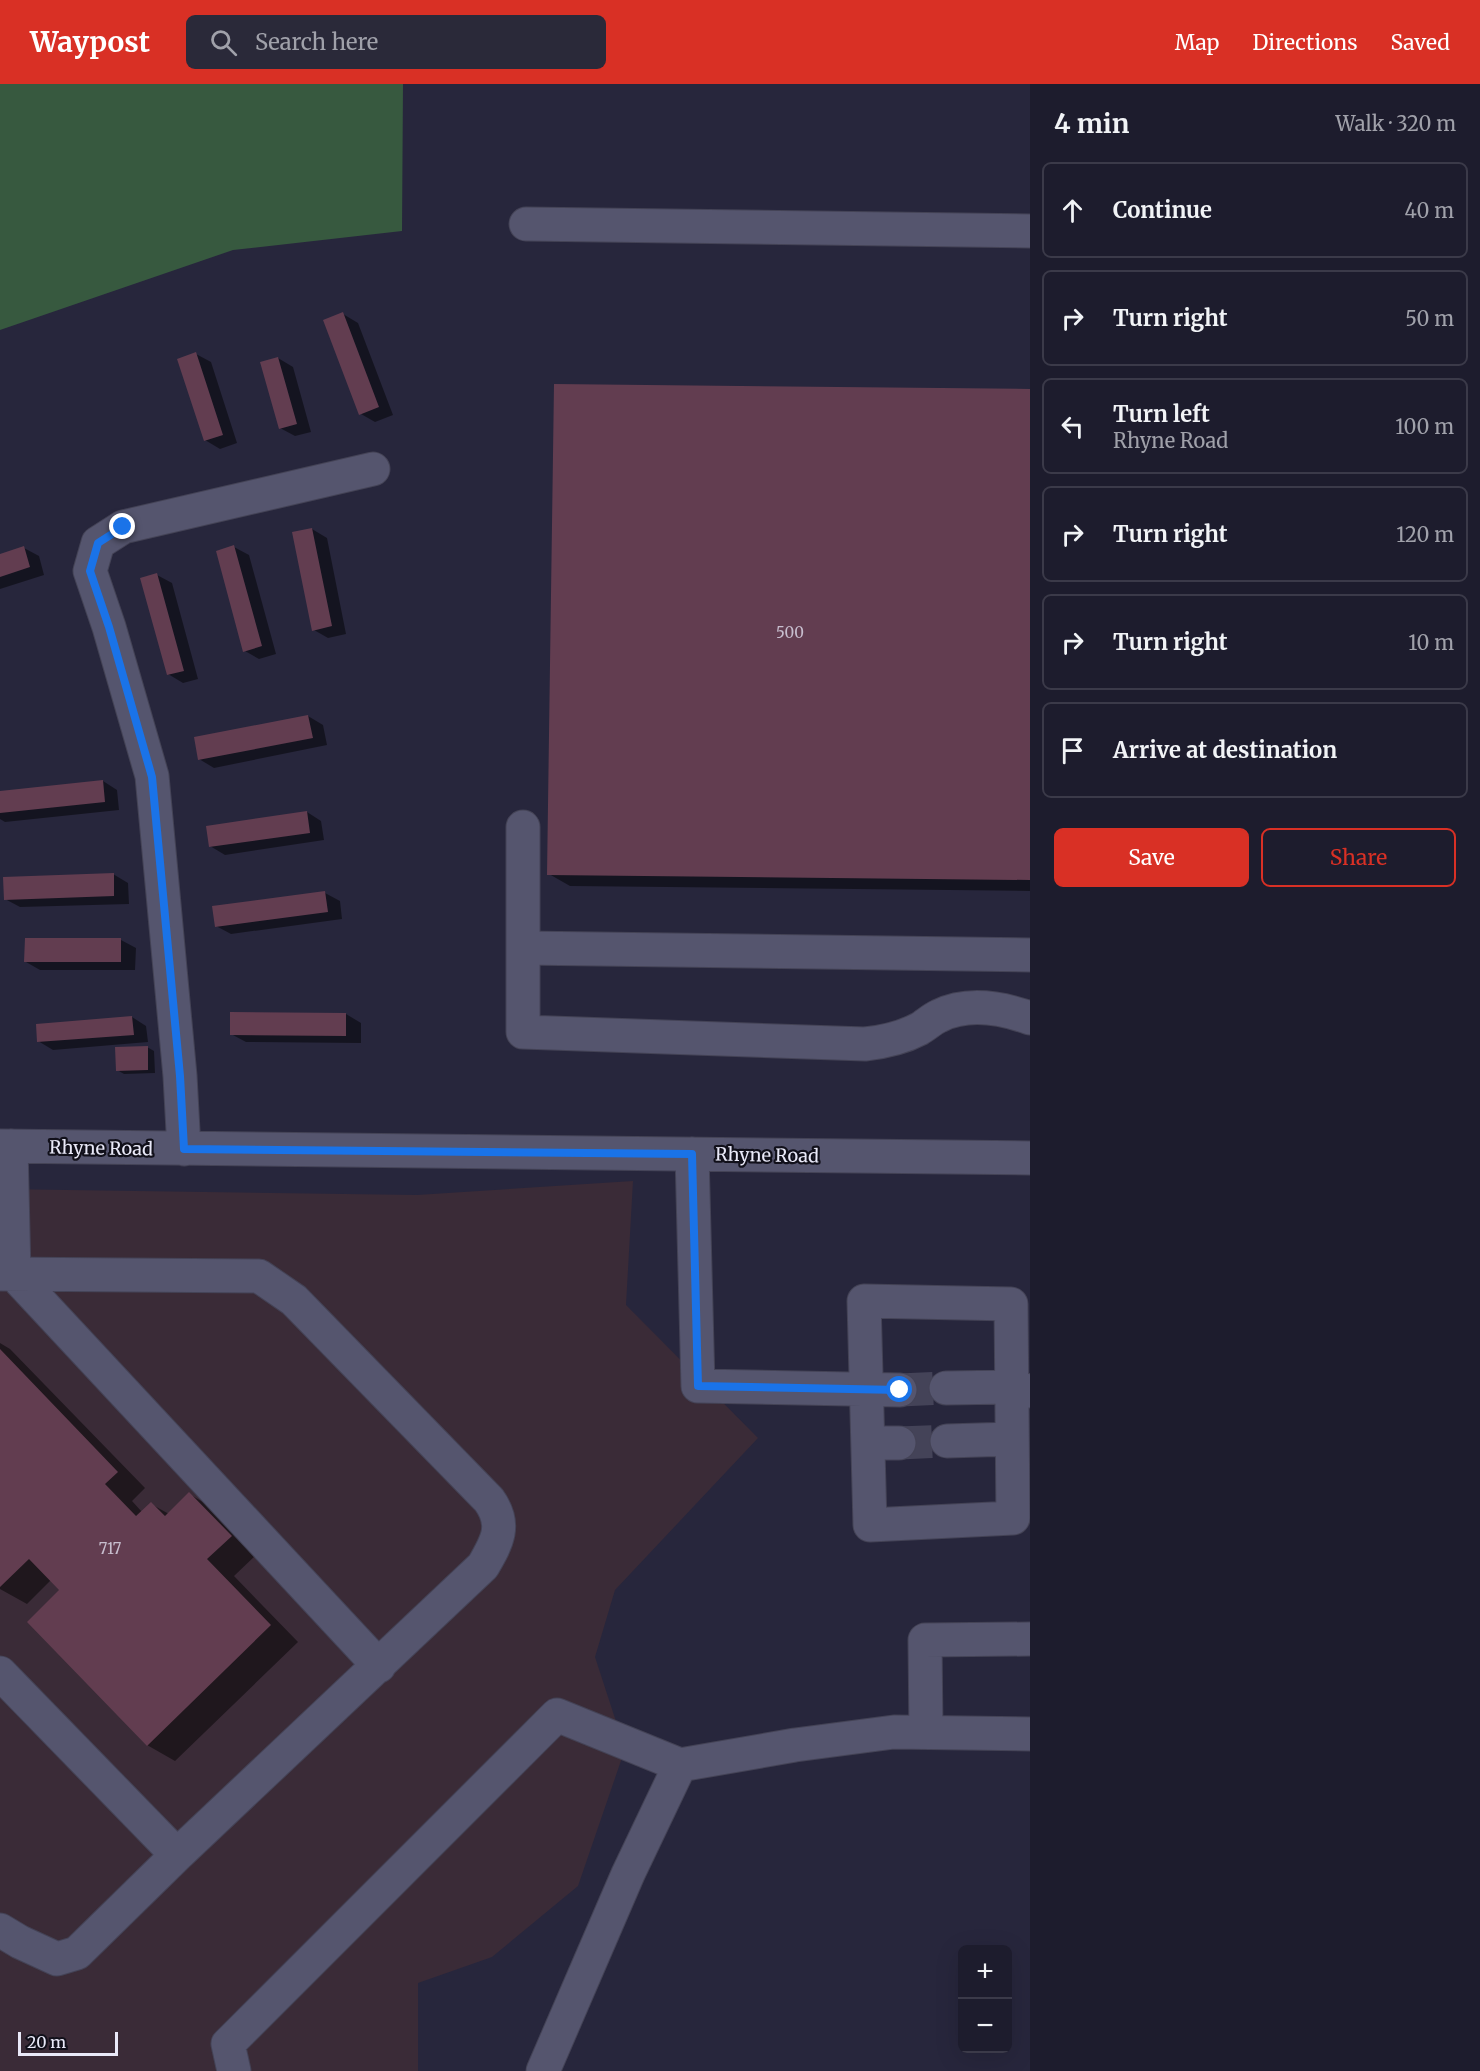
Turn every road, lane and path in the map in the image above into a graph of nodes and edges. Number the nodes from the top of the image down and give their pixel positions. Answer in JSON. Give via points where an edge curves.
{"nodes":[{"id":1,"x":526,"y":224,"type":"dead end"},
{"id":2,"x":1030,"y":231,"type":"edge"},
{"id":3,"x":373,"y":469,"type":"dead end"},
{"id":4,"x":523,"y":827,"type":"dead end"},
{"id":5,"x":523,"y":948,"type":"junction"},
{"id":6,"x":1030,"y":955,"type":"edge"},
{"id":7,"x":1030,"y":1018,"type":"edge"},
{"id":8,"x":6,"y":1146,"type":"edge"},
{"id":9,"x":184,"y":1149,"type":"junction"},
{"id":10,"x":692,"y":1154,"type":"junction"},
{"id":11,"x":1030,"y":1158,"type":"edge"},
{"id":12,"x":5,"y":1278,"type":"edge"},
{"id":13,"x":946,"y":1388,"type":"tunnel mouth"},
{"id":14,"x":1021,"y":1389,"type":"edge"},
{"id":15,"x":900,"y":1390,"type":"tunnel mouth"},
{"id":16,"x":866,"y":1391,"type":"junction"},
{"id":17,"x":1012,"y":1440,"type":"junction"},
{"id":18,"x":947,"y":1441,"type":"tunnel mouth"},
{"id":19,"x":1030,"y":1639,"type":"edge"},
{"id":20,"x":379,"y":1666,"type":"junction"},
{"id":21,"x":0,"y":1673,"type":"edge"},
{"id":22,"x":926,"y":1732,"type":"junction"},
{"id":23,"x":1030,"y":1734,"type":"edge"},
{"id":24,"x":680,"y":1765,"type":"junction"},
{"id":25,"x":177,"y":1855,"type":"junction"},
{"id":26,"x":0,"y":1930,"type":"edge"},
{"id":27,"x":234,"y":2071,"type":"edge"},
{"id":28,"x":543,"y":2071,"type":"edge"}],
"edges":[{"from":1,"to":2,"type":"street"},
{"from":3,"to":9,"type":"street","via":[[123,527],[98,543],[90,571],[152,777]]},
{"from":4,"to":5,"type":"street"},
{"from":5,"to":6,"type":"street"},
{"from":5,"to":7,"type":"street","via":[[523,1032],[865,1044],[891,1041],[958,1010],[990,1008]]},
{"from":8,"to":9,"type":"street","name":"Rhyne Road"},
{"from":8,"to":12,"type":"street"},
{"from":9,"to":10,"type":"street","name":"Rhyne Road"},
{"from":10,"to":11,"type":"street","name":"Rhyne Road"},
{"from":10,"to":16,"type":"street","via":[[698,1386]]},
{"from":12,"to":20,"type":"street"},
{"from":12,"to":20,"type":"street","via":[[259,1276],[294,1300],[489,1500],[498,1512],[498,1540],[483,1566]]},
{"from":13,"to":14,"type":"street"},
{"from":14,"to":16,"type":"street","via":[[1011,1304],[864,1301]]},
{"from":14,"to":17,"type":"street"},
{"from":15,"to":16,"type":"street"},
{"from":16,"to":17,"type":"street","via":[[883,1443],[870,1525],[1013,1518]]},
{"from":17,"to":18,"type":"street"},
{"from":19,"to":22,"type":"street","via":[[925,1640]]},
{"from":20,"to":25,"type":"street"},
{"from":21,"to":25,"type":"street"},
{"from":22,"to":23,"type":"street"},
{"from":22,"to":24,"type":"street","via":[[806,1743]]},
{"from":24,"to":27,"type":"street","via":[[557,1715],[228,2044]]},
{"from":24,"to":28,"type":"street"},
{"from":25,"to":26,"type":"street","via":[[77,1953],[57,1959]]}]}
